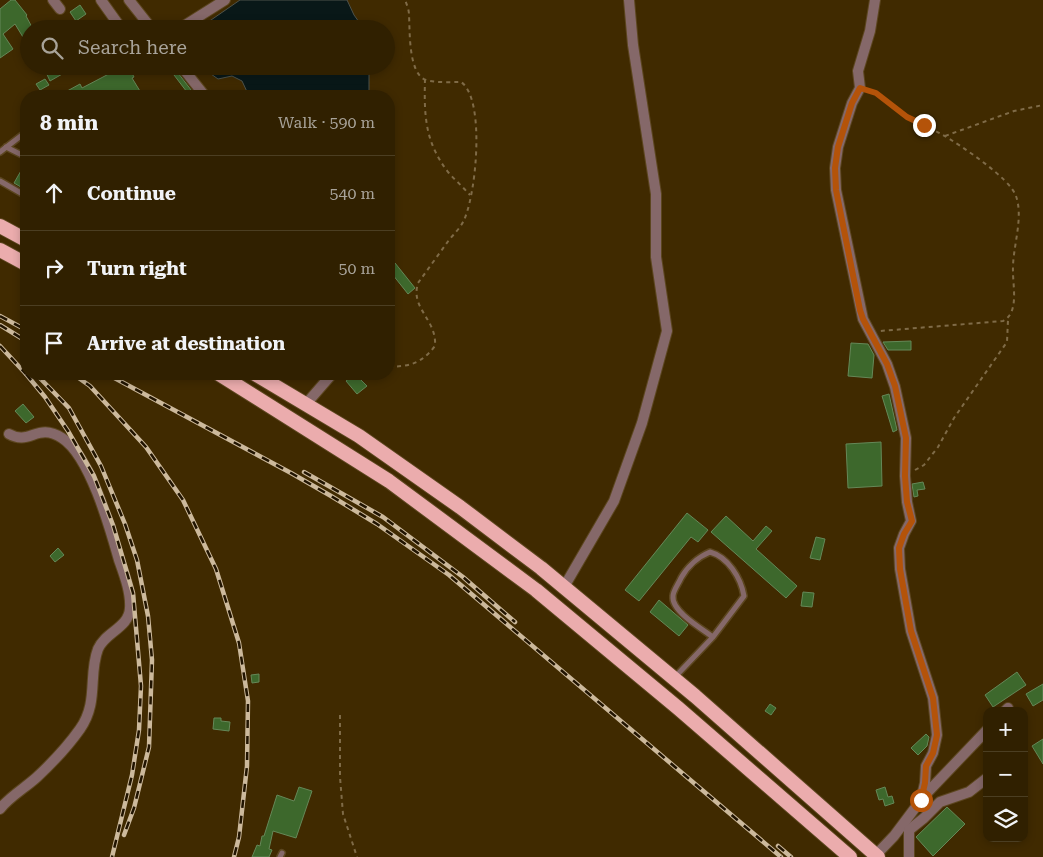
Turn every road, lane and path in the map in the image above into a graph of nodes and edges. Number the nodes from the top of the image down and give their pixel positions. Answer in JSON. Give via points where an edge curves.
{"nodes":[{"id":1,"x":53,"y":0,"type":"edge"},
{"id":2,"x":102,"y":0,"type":"edge"},
{"id":3,"x":129,"y":0,"type":"edge"},
{"id":4,"x":225,"y":0,"type":"edge"},
{"id":5,"x":406,"y":0,"type":"edge"},
{"id":6,"x":629,"y":0,"type":"edge"},
{"id":7,"x":875,"y":0,"type":"edge"},
{"id":8,"x":60,"y":9,"type":"dead end"},
{"id":9,"x":116,"y":20,"type":"edge"},
{"id":10,"x":145,"y":20,"type":"edge"},
{"id":11,"x":193,"y":20,"type":"edge"},
{"id":12,"x":188,"y":75,"type":"edge"},
{"id":13,"x":426,"y":79,"type":"junction"},
{"id":14,"x":860,"y":88,"type":"junction"},
{"id":15,"x":200,"y":90,"type":"edge"},
{"id":16,"x":1043,"y":105,"type":"edge"},
{"id":17,"x":20,"y":136,"type":"edge"},
{"id":18,"x":944,"y":136,"type":"junction"},
{"id":19,"x":6,"y":147,"type":"junction"},
{"id":20,"x":0,"y":152,"type":"edge"},
{"id":21,"x":20,"y":154,"type":"edge"},
{"id":22,"x":0,"y":181,"type":"edge"},
{"id":23,"x":20,"y":193,"type":"edge"},
{"id":24,"x":470,"y":195,"type":"junction"},
{"id":25,"x":0,"y":226,"type":"edge"},
{"id":26,"x":20,"y":237,"type":"edge"},
{"id":27,"x":0,"y":250,"type":"edge"},
{"id":28,"x":20,"y":261,"type":"edge"},
{"id":29,"x":1008,"y":319,"type":"junction"},
{"id":30,"x":870,"y":332,"type":"junction"},
{"id":31,"x":395,"y":367,"type":"edge"},
{"id":32,"x":229,"y":380,"type":"edge"},
{"id":33,"x":265,"y":380,"type":"edge"},
{"id":34,"x":327,"y":380,"type":"edge"},
{"id":35,"x":306,"y":404,"type":"junction"},
{"id":36,"x":9,"y":434,"type":"dead end"},
{"id":37,"x":905,"y":476,"type":"junction"},
{"id":38,"x":564,"y":587,"type":"junction"},
{"id":39,"x":713,"y":637,"type":"junction"},
{"id":40,"x":673,"y":678,"type":"junction"},
{"id":41,"x":340,"y":715,"type":"dead end"},
{"id":42,"x":983,"y":734,"type":"edge"},
{"id":43,"x":983,"y":781,"type":"edge"},
{"id":44,"x":921,"y":800,"type":"junction"},
{"id":45,"x":0,"y":810,"type":"edge"},
{"id":46,"x":876,"y":856,"type":"edge"},
{"id":47,"x":357,"y":857,"type":"edge"},
{"id":48,"x":850,"y":857,"type":"edge"},
{"id":49,"x":909,"y":857,"type":"edge"}],
"edges":[{"from":1,"to":8,"type":"street"},
{"from":2,"to":9,"type":"street"},
{"from":3,"to":10,"type":"street"},
{"from":4,"to":11,"type":"street"},
{"from":5,"to":13,"type":"path","via":[[414,65],[419,76]]},
{"from":6,"to":38,"type":"street","via":[[656,194],[656,257],[668,331],[642,423],[614,501]]},
{"from":7,"to":14,"type":"street","via":[[858,71]]},
{"from":12,"to":15,"type":"street"},
{"from":13,"to":24,"type":"path","via":[[424,109],[428,136],[444,166]]},
{"from":13,"to":24,"type":"path","via":[[461,82],[470,92],[477,133]]},
{"from":14,"to":18,"type":"path","via":[[876,93],[907,117]]},
{"from":14,"to":30,"type":"street","via":[[840,138],[835,168],[836,190],[858,300]]},
{"from":16,"to":18,"type":"path","via":[[1014,111]]},
{"from":17,"to":19,"type":"lane"},
{"from":18,"to":29,"type":"path","via":[[999,174],[1015,193],[1018,223],[1013,257],[1014,303]]},
{"from":19,"to":20,"type":"lane"},
{"from":19,"to":21,"type":"lane"},
{"from":22,"to":23,"type":"lane"},
{"from":24,"to":31,"type":"path","via":[[463,222],[418,283],[415,293],[433,330],[434,346],[428,355],[413,364]]},
{"from":25,"to":26,"type":"highway"},
{"from":27,"to":28,"type":"highway"},
{"from":29,"to":30,"type":"path","via":[[1003,322]]},
{"from":29,"to":37,"type":"path","via":[[1007,342],[954,418],[938,447],[924,465]]},
{"from":30,"to":37,"type":"street","via":[[895,386],[906,438]]},
{"from":32,"to":48,"type":"highway","via":[[367,467],[536,590]]},
{"from":33,"to":35,"type":"highway"},
{"from":34,"to":35,"type":"street"},
{"from":35,"to":38,"type":"highway","via":[[398,463]]},
{"from":36,"to":45,"type":"street","via":[[24,438],[40,431],[52,432],[64,439],[78,455],[109,524],[126,581],[130,608],[127,618],[98,649],[93,696],[81,729],[39,776]]},
{"from":37,"to":44,"type":"street","via":[[912,521],[899,548],[900,569],[911,631],[933,698],[937,735],[926,766]]},
{"from":38,"to":40,"type":"highway"},
{"from":39,"to":39,"type":"lane","via":[[744,596],[735,572],[710,552],[683,574],[673,596],[674,604],[681,613]]},
{"from":39,"to":40,"type":"lane"},
{"from":40,"to":46,"type":"highway"},
{"from":41,"to":47,"type":"path","via":[[343,814]]},
{"from":42,"to":44,"type":"street"},
{"from":43,"to":49,"type":"street","via":[[969,792],[940,802],[909,830]]},
{"from":44,"to":46,"type":"street"}]}
